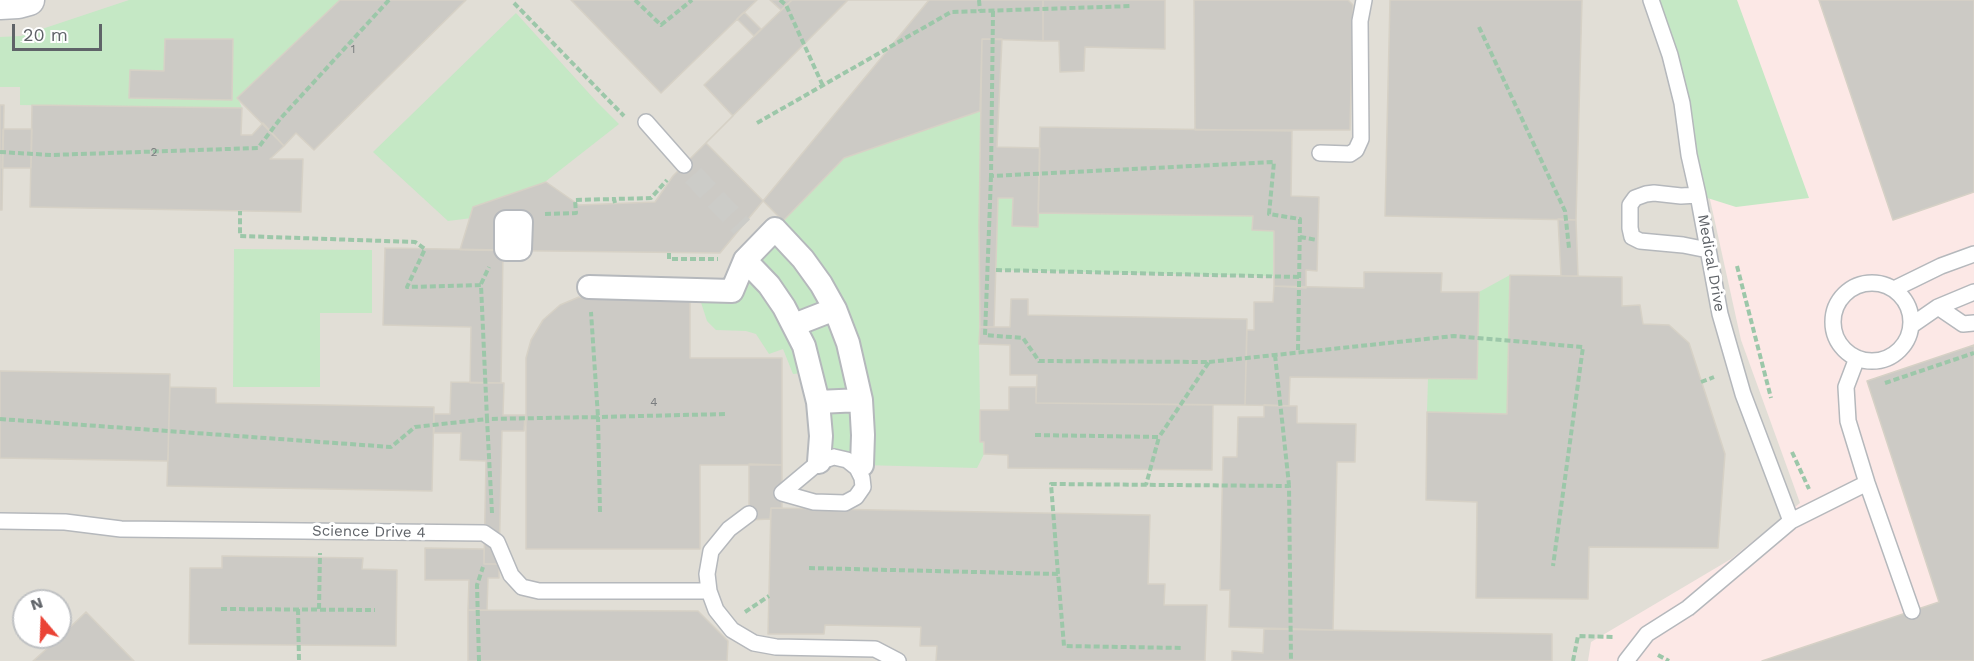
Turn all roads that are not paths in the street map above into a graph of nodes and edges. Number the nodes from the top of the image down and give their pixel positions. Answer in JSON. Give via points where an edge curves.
{"nodes":[{"id":1,"x":29,"y":0,"type":"edge"},
{"id":2,"x":1364,"y":0,"type":"edge"},
{"id":3,"x":1650,"y":0,"type":"edge"},
{"id":4,"x":0,"y":4,"type":"edge"},
{"id":5,"x":646,"y":122,"type":"dead end"},
{"id":6,"x":1320,"y":153,"type":"dead end"},
{"id":7,"x":684,"y":165,"type":"tunnel mouth"},
{"id":8,"x":1698,"y":195,"type":"junction"},
{"id":9,"x":1708,"y":250,"type":"junction"},
{"id":10,"x":1974,"y":254,"type":"edge"},
{"id":11,"x":735,"y":257,"type":"junction"},
{"id":12,"x":589,"y":287,"type":"road end"},
{"id":13,"x":1894,"y":289,"type":"junction"},
{"id":14,"x":1974,"y":292,"type":"edge"},
{"id":15,"x":1938,"y":308,"type":"junction"},
{"id":16,"x":835,"y":309,"type":"junction"},
{"id":17,"x":1974,"y":323,"type":"edge"},
{"id":18,"x":1912,"y":325,"type":"junction"},
{"id":19,"x":794,"y":326,"type":"junction"},
{"id":20,"x":1857,"y":358,"type":"junction"},
{"id":21,"x":861,"y":400,"type":"junction"},
{"id":22,"x":818,"y":402,"type":"junction"},
{"id":23,"x":826,"y":459,"type":"junction"},
{"id":24,"x":862,"y":465,"type":"dead end"},
{"id":25,"x":1867,"y":483,"type":"junction"},
{"id":26,"x":749,"y":514,"type":"dead end"},
{"id":27,"x":1791,"y":520,"type":"junction"},
{"id":28,"x":0,"y":521,"type":"edge"},
{"id":29,"x":709,"y":591,"type":"junction"},
{"id":30,"x":1912,"y":611,"type":"dead end"},
{"id":31,"x":898,"y":661,"type":"edge"},
{"id":32,"x":1626,"y":661,"type":"edge"}],
"edges":[{"from":1,"to":4,"type":"street"},
{"from":2,"to":6,"type":"lane","via":[[1360,21],[1361,139],[1350,154]]},
{"from":3,"to":8,"type":"lane","name":"Medical Drive","via":[[1682,103]]},
{"from":5,"to":7,"type":"lane"},
{"from":8,"to":9,"type":"lane","name":"Medical Drive"},
{"from":8,"to":9,"type":"lane","via":[[1646,194],[1635,198],[1630,206],[1630,228],[1632,237],[1640,241]]},
{"from":9,"to":27,"type":"lane","name":"Medical Drive","via":[[1720,314],[1743,394]]},
{"from":10,"to":13,"type":"lane"},
{"from":11,"to":12,"type":"street","via":[[732,291]]},
{"from":11,"to":16,"type":"street","via":[[775,229],[803,259]]},
{"from":11,"to":19,"type":"street","via":[[769,285]]},
{"from":13,"to":18,"type":"lane","via":[[1905,299]]},
{"from":13,"to":20,"type":"lane","via":[[1867,283],[1842,297],[1835,310],[1836,338]]},
{"from":14,"to":15,"type":"lane"},
{"from":15,"to":17,"type":"lane","via":[[1963,324]]},
{"from":15,"to":18,"type":"lane"},
{"from":16,"to":19,"type":"street"},
{"from":16,"to":21,"type":"street"},
{"from":18,"to":20,"type":"lane","via":[[1909,337],[1893,355],[1881,360]]},
{"from":19,"to":22,"type":"street","via":[[804,346]]},
{"from":20,"to":25,"type":"lane","via":[[1846,387],[1848,421]]},
{"from":21,"to":22,"type":"street"},
{"from":21,"to":24,"type":"street"},
{"from":22,"to":23,"type":"street"},
{"from":23,"to":23,"type":"lane","via":[[782,493],[814,502],[845,503],[856,497],[863,487],[857,468],[847,460]]},
{"from":25,"to":27,"type":"lane"},
{"from":25,"to":30,"type":"lane"},
{"from":26,"to":29,"type":"lane","via":[[729,529],[711,551]]},
{"from":27,"to":32,"type":"lane","via":[[1688,608],[1647,634]]},
{"from":28,"to":29,"type":"lane","name":"Science Drive 4","via":[[65,522],[121,529],[484,533],[497,542],[516,581],[539,591]]},
{"from":29,"to":31,"type":"lane","via":[[716,610],[732,630],[754,643],[875,649]]}]}
